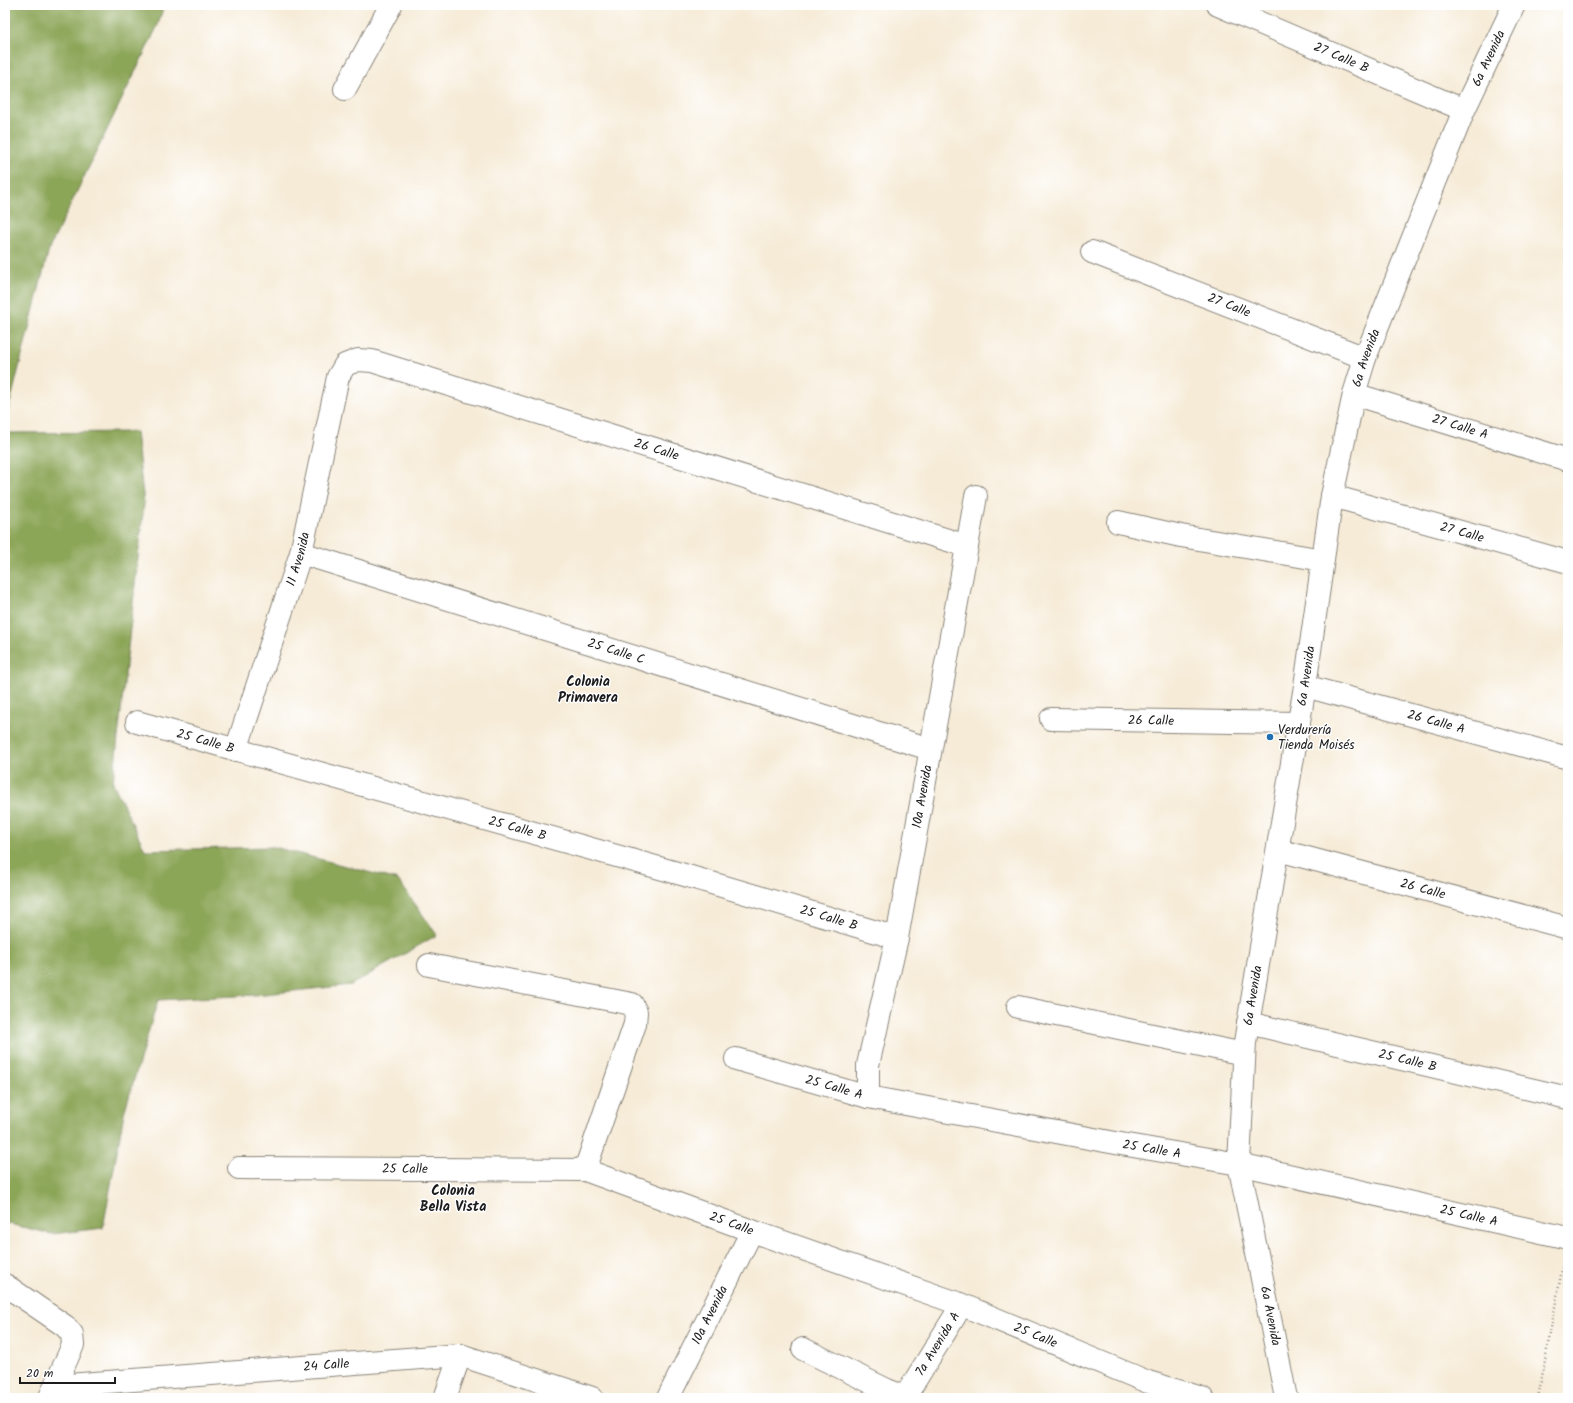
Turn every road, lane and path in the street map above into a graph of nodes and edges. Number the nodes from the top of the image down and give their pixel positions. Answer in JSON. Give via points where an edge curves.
{"nodes":[{"id":1,"x":391,"y":5,"type":"edge"},
{"id":2,"x":1514,"y":5,"type":"edge"},
{"id":3,"x":1224,"y":6,"type":"edge"},
{"id":4,"x":345,"y":89,"type":"dead end"},
{"id":5,"x":1464,"y":110,"type":"junction"},
{"id":6,"x":1092,"y":252,"type":"dead end"},
{"id":7,"x":1365,"y":358,"type":"junction"},
{"id":8,"x":345,"y":365,"type":"joint"},
{"id":9,"x":1354,"y":394,"type":"junction"},
{"id":10,"x":1567,"y":460,"type":"edge"},
{"id":11,"x":976,"y":496,"type":"dead end"},
{"id":12,"x":1332,"y":496,"type":"junction"},
{"id":13,"x":1118,"y":522,"type":"dead end"},
{"id":14,"x":967,"y":546,"type":"junction"},
{"id":15,"x":301,"y":553,"type":"junction"},
{"id":16,"x":1323,"y":560,"type":"junction"},
{"id":17,"x":1568,"y":562,"type":"edge"},
{"id":18,"x":1305,"y":686,"type":"junction"},
{"id":19,"x":1051,"y":719,"type":"dead end"},
{"id":20,"x":137,"y":722,"type":"dead end"},
{"id":21,"x":1299,"y":723,"type":"junction"},
{"id":22,"x":930,"y":749,"type":"junction"},
{"id":23,"x":236,"y":750,"type":"junction"},
{"id":24,"x":1568,"y":758,"type":"edge"},
{"id":25,"x":1278,"y":850,"type":"junction"},
{"id":26,"x":1568,"y":928,"type":"edge"},
{"id":27,"x":897,"y":938,"type":"junction"},
{"id":28,"x":429,"y":965,"type":"dead end"},
{"id":29,"x":1018,"y":1007,"type":"dead end"},
{"id":30,"x":1248,"y":1023,"type":"junction"},
{"id":31,"x":1244,"y":1054,"type":"junction"},
{"id":32,"x":736,"y":1059,"type":"dead end"},
{"id":33,"x":868,"y":1097,"type":"junction"},
{"id":34,"x":1568,"y":1098,"type":"edge"},
{"id":35,"x":1239,"y":1164,"type":"junction"},
{"id":36,"x":239,"y":1168,"type":"dead end"},
{"id":37,"x":584,"y":1170,"type":"junction"},
{"id":38,"x":752,"y":1231,"type":"junction"},
{"id":39,"x":1568,"y":1238,"type":"edge"},
{"id":40,"x":5,"y":1285,"type":"edge"},
{"id":41,"x":960,"y":1304,"type":"junction"},
{"id":42,"x":803,"y":1349,"type":"dead end"},
{"id":43,"x":460,"y":1355,"type":"junction"},
{"id":44,"x":1145,"y":1390,"type":"edge"},
{"id":45,"x":53,"y":1392,"type":"edge"},
{"id":46,"x":445,"y":1398,"type":"edge"},
{"id":47,"x":592,"y":1398,"type":"edge"},
{"id":48,"x":668,"y":1398,"type":"edge"},
{"id":49,"x":1202,"y":1398,"type":"edge"},
{"id":50,"x":1286,"y":1398,"type":"edge"},
{"id":51,"x":1538,"y":1398,"type":"edge"}],
"edges":[{"from":1,"to":4,"type":"street"},
{"from":2,"to":5,"type":"street","name":"6a Avenida"},
{"from":3,"to":5,"type":"street","name":"27 Calle B"},
{"from":5,"to":7,"type":"street","name":"6a Avenida"},
{"from":6,"to":7,"type":"street","name":"27 Calle"},
{"from":7,"to":9,"type":"street","name":"6a Avenida"},
{"from":8,"to":14,"type":"street","name":"26 Calle","via":[[358,360],[372,361]]},
{"from":8,"to":15,"type":"street","name":"11 Avenida","via":[[338,377]]},
{"from":9,"to":10,"type":"street","name":"27 Calle A"},
{"from":9,"to":12,"type":"street","name":"6a Avenida"},
{"from":11,"to":14,"type":"street","name":"10a Avenida"},
{"from":12,"to":16,"type":"street","name":"6a Avenida"},
{"from":12,"to":17,"type":"street","name":"27 Calle"},
{"from":13,"to":16,"type":"street","via":[[1181,536]]},
{"from":14,"to":22,"type":"street","name":"10a Avenida"},
{"from":15,"to":22,"type":"street","name":"25 Calle C"},
{"from":15,"to":23,"type":"street","name":"11 Avenida"},
{"from":16,"to":18,"type":"street","name":"6a Avenida"},
{"from":18,"to":21,"type":"street","name":"6a Avenida"},
{"from":18,"to":24,"type":"street","name":"26 Calle A"},
{"from":19,"to":21,"type":"street","name":"26 Calle"},
{"from":20,"to":23,"type":"street","name":"25 Calle B"},
{"from":21,"to":25,"type":"street","name":"6a Avenida"},
{"from":22,"to":27,"type":"street","name":"10a Avenida"},
{"from":23,"to":27,"type":"street","name":"25 Calle B","via":[[681,874]]},
{"from":25,"to":26,"type":"street","name":"26 Calle"},
{"from":25,"to":30,"type":"street","name":"6a Avenida"},
{"from":27,"to":33,"type":"street","name":"10a Avenida","via":[[868,1065]]},
{"from":28,"to":37,"type":"street","via":[[632,1004],[636,1012],[635,1024]]},
{"from":29,"to":31,"type":"street"},
{"from":30,"to":31,"type":"street","name":"6a Avenida"},
{"from":30,"to":34,"type":"street","name":"25 Calle B"},
{"from":31,"to":35,"type":"street","name":"6a Avenida"},
{"from":32,"to":33,"type":"street","name":"25 Calle A"},
{"from":33,"to":35,"type":"street","name":"25 Calle A"},
{"from":35,"to":39,"type":"street","name":"25 Calle A"},
{"from":35,"to":50,"type":"street","name":"6a Avenida"},
{"from":36,"to":37,"type":"street","name":"25 Calle"},
{"from":37,"to":38,"type":"street","name":"25 Calle"},
{"from":38,"to":41,"type":"street","name":"25 Calle"},
{"from":38,"to":48,"type":"street","name":"10a Avenida"},
{"from":39,"to":51,"type":"path"},
{"from":40,"to":45,"type":"street","via":[[65,1326],[72,1334],[73,1345]]},
{"from":41,"to":42,"type":"street","name":"7a Avenida A","via":[[908,1392],[897,1394]]},
{"from":41,"to":44,"type":"street","name":"25 Calle"},
{"from":43,"to":45,"type":"street","name":"24 Calle"},
{"from":43,"to":46,"type":"street"},
{"from":43,"to":47,"type":"street","name":"24 Calle"},
{"from":44,"to":49,"type":"street","name":"25 Calle"}]}
